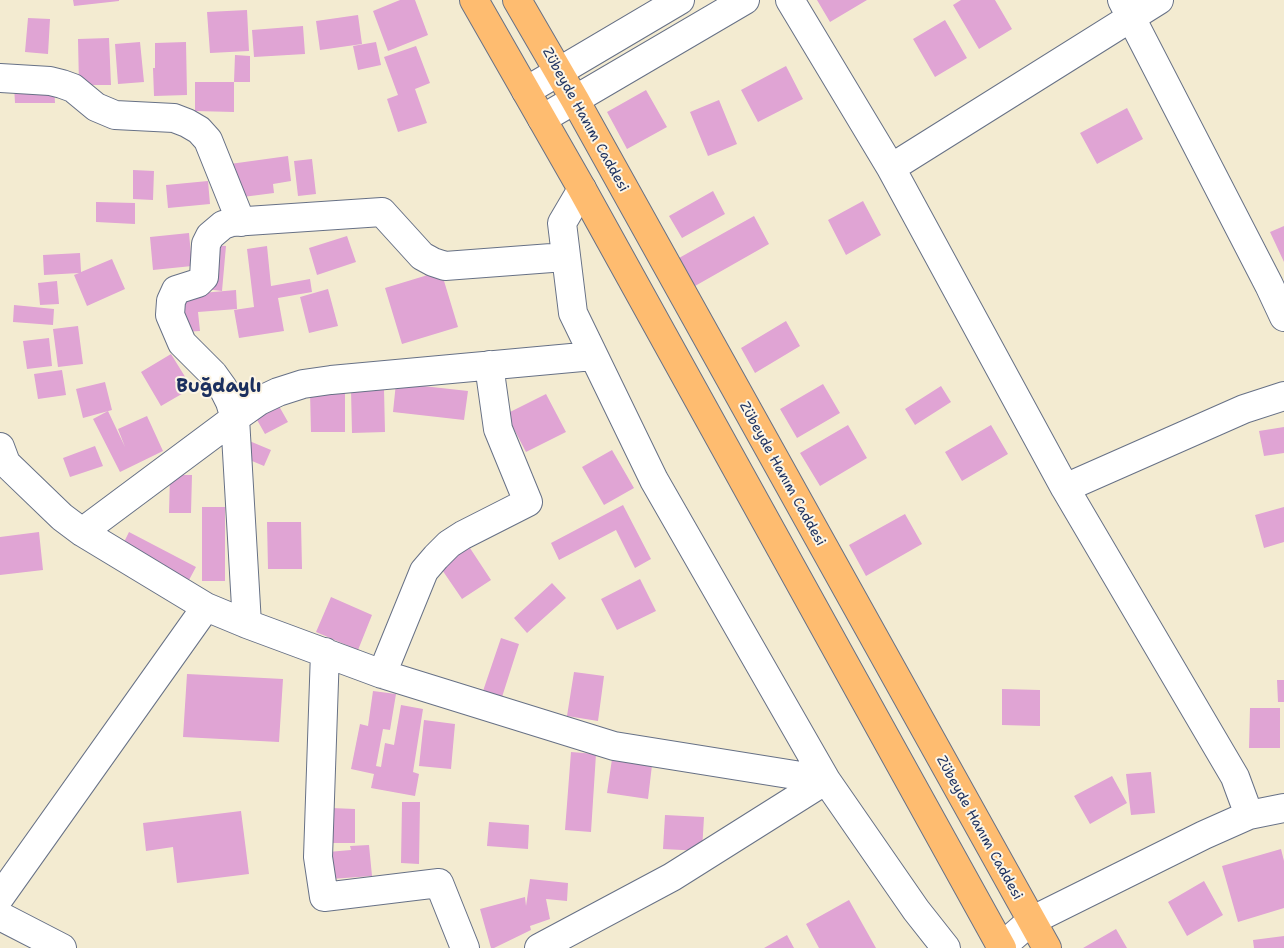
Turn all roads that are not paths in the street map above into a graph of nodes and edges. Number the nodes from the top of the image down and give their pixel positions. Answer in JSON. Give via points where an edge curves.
{"nodes":[{"id":1,"x":474,"y":0,"type":"edge"},
{"id":2,"x":516,"y":0,"type":"edge"},
{"id":3,"x":680,"y":0,"type":"edge"},
{"id":4,"x":745,"y":0,"type":"edge"},
{"id":5,"x":790,"y":0,"type":"edge"},
{"id":6,"x":1159,"y":0,"type":"edge"},
{"id":7,"x":1127,"y":8,"type":"edge"},
{"id":8,"x":558,"y":72,"type":"junction"},
{"id":9,"x":0,"y":78,"type":"edge"},
{"id":10,"x":526,"y":91,"type":"junction"},
{"id":11,"x":575,"y":100,"type":"junction"},
{"id":12,"x":542,"y":119,"type":"junction"},
{"id":13,"x":891,"y":168,"type":"junction"},
{"id":14,"x":582,"y":189,"type":"junction"},
{"id":15,"x":241,"y":222,"type":"junction"},
{"id":16,"x":565,"y":257,"type":"junction"},
{"id":17,"x":1284,"y":317,"type":"edge"},
{"id":18,"x":593,"y":356,"type":"junction"},
{"id":19,"x":489,"y":365,"type":"junction"},
{"id":20,"x":1284,"y":396,"type":"edge"},
{"id":21,"x":235,"y":418,"type":"junction"},
{"id":22,"x":0,"y":447,"type":"edge"},
{"id":23,"x":1066,"y":488,"type":"junction"},
{"id":24,"x":82,"y":532,"type":"junction"},
{"id":25,"x":206,"y":607,"type":"junction"},
{"id":26,"x":247,"y":624,"type":"junction"},
{"id":27,"x":325,"y":652,"type":"junction"},
{"id":28,"x":382,"y":674,"type":"junction"},
{"id":29,"x":826,"y":780,"type":"junction"},
{"id":30,"x":1284,"y":808,"type":"edge"},
{"id":31,"x":1250,"y":815,"type":"junction"},
{"id":32,"x":0,"y":897,"type":"edge"},
{"id":33,"x":0,"y":916,"type":"edge"},
{"id":34,"x":1031,"y":921,"type":"junction"},
{"id":35,"x":62,"y":948,"type":"edge"},
{"id":36,"x":465,"y":948,"type":"edge"},
{"id":37,"x":539,"y":948,"type":"edge"},
{"id":38,"x":946,"y":948,"type":"edge"},
{"id":39,"x":1001,"y":948,"type":"edge"},
{"id":40,"x":1047,"y":948,"type":"edge"}],
"edges":[{"from":1,"to":10,"type":"main road"},
{"from":2,"to":8,"type":"main road","name":"Zübeyde Hanım Caddesi"},
{"from":3,"to":8,"type":"street"},
{"from":4,"to":11,"type":"street"},
{"from":5,"to":13,"type":"street"},
{"from":6,"to":7,"type":"street"},
{"from":7,"to":13,"type":"street"},
{"from":7,"to":17,"type":"street"},
{"from":8,"to":10,"type":"street"},
{"from":8,"to":11,"type":"main road","name":"Zübeyde Hanım Caddesi"},
{"from":9,"to":15,"type":"street","via":[[62,84],[96,107],[115,114],[174,118],[187,122],[208,140]]},
{"from":10,"to":12,"type":"main road"},
{"from":11,"to":12,"type":"street"},
{"from":11,"to":34,"type":"main road","name":"Zübeyde Hanım Caddesi"},
{"from":12,"to":14,"type":"main road"},
{"from":13,"to":23,"type":"street"},
{"from":14,"to":16,"type":"street","via":[[562,223]]},
{"from":14,"to":39,"type":"main road"},
{"from":15,"to":16,"type":"street","via":[[382,212],[422,256],[445,266]]},
{"from":15,"to":21,"type":"street","via":[[223,225],[210,236],[206,244],[204,277],[198,283],[176,290],[170,308],[182,343],[213,374],[230,402]]},
{"from":16,"to":18,"type":"street","via":[[573,313]]},
{"from":18,"to":19,"type":"street"},
{"from":18,"to":29,"type":"street","via":[[654,480]]},
{"from":19,"to":21,"type":"street","via":[[303,384],[259,401]]},
{"from":19,"to":28,"type":"street","via":[[498,430],[528,502],[449,544],[424,571]]},
{"from":20,"to":23,"type":"street","via":[[1244,409]]},
{"from":21,"to":24,"type":"street"},
{"from":21,"to":26,"type":"street"},
{"from":22,"to":24,"type":"street","via":[[6,463]]},
{"from":23,"to":31,"type":"street","via":[[1235,777]]},
{"from":24,"to":25,"type":"street"},
{"from":25,"to":26,"type":"street"},
{"from":25,"to":32,"type":"street"},
{"from":26,"to":27,"type":"street"},
{"from":27,"to":28,"type":"street"},
{"from":27,"to":36,"type":"street","via":[[318,857],[324,897],[439,883]]},
{"from":28,"to":29,"type":"street","via":[[614,746]]},
{"from":29,"to":37,"type":"street","via":[[672,877]]},
{"from":29,"to":38,"type":"street"},
{"from":30,"to":31,"type":"street"},
{"from":31,"to":34,"type":"street"},
{"from":33,"to":35,"type":"street"},
{"from":34,"to":39,"type":"street"},
{"from":34,"to":40,"type":"main road","name":"Zübeyde Hanım Caddesi"}]}
